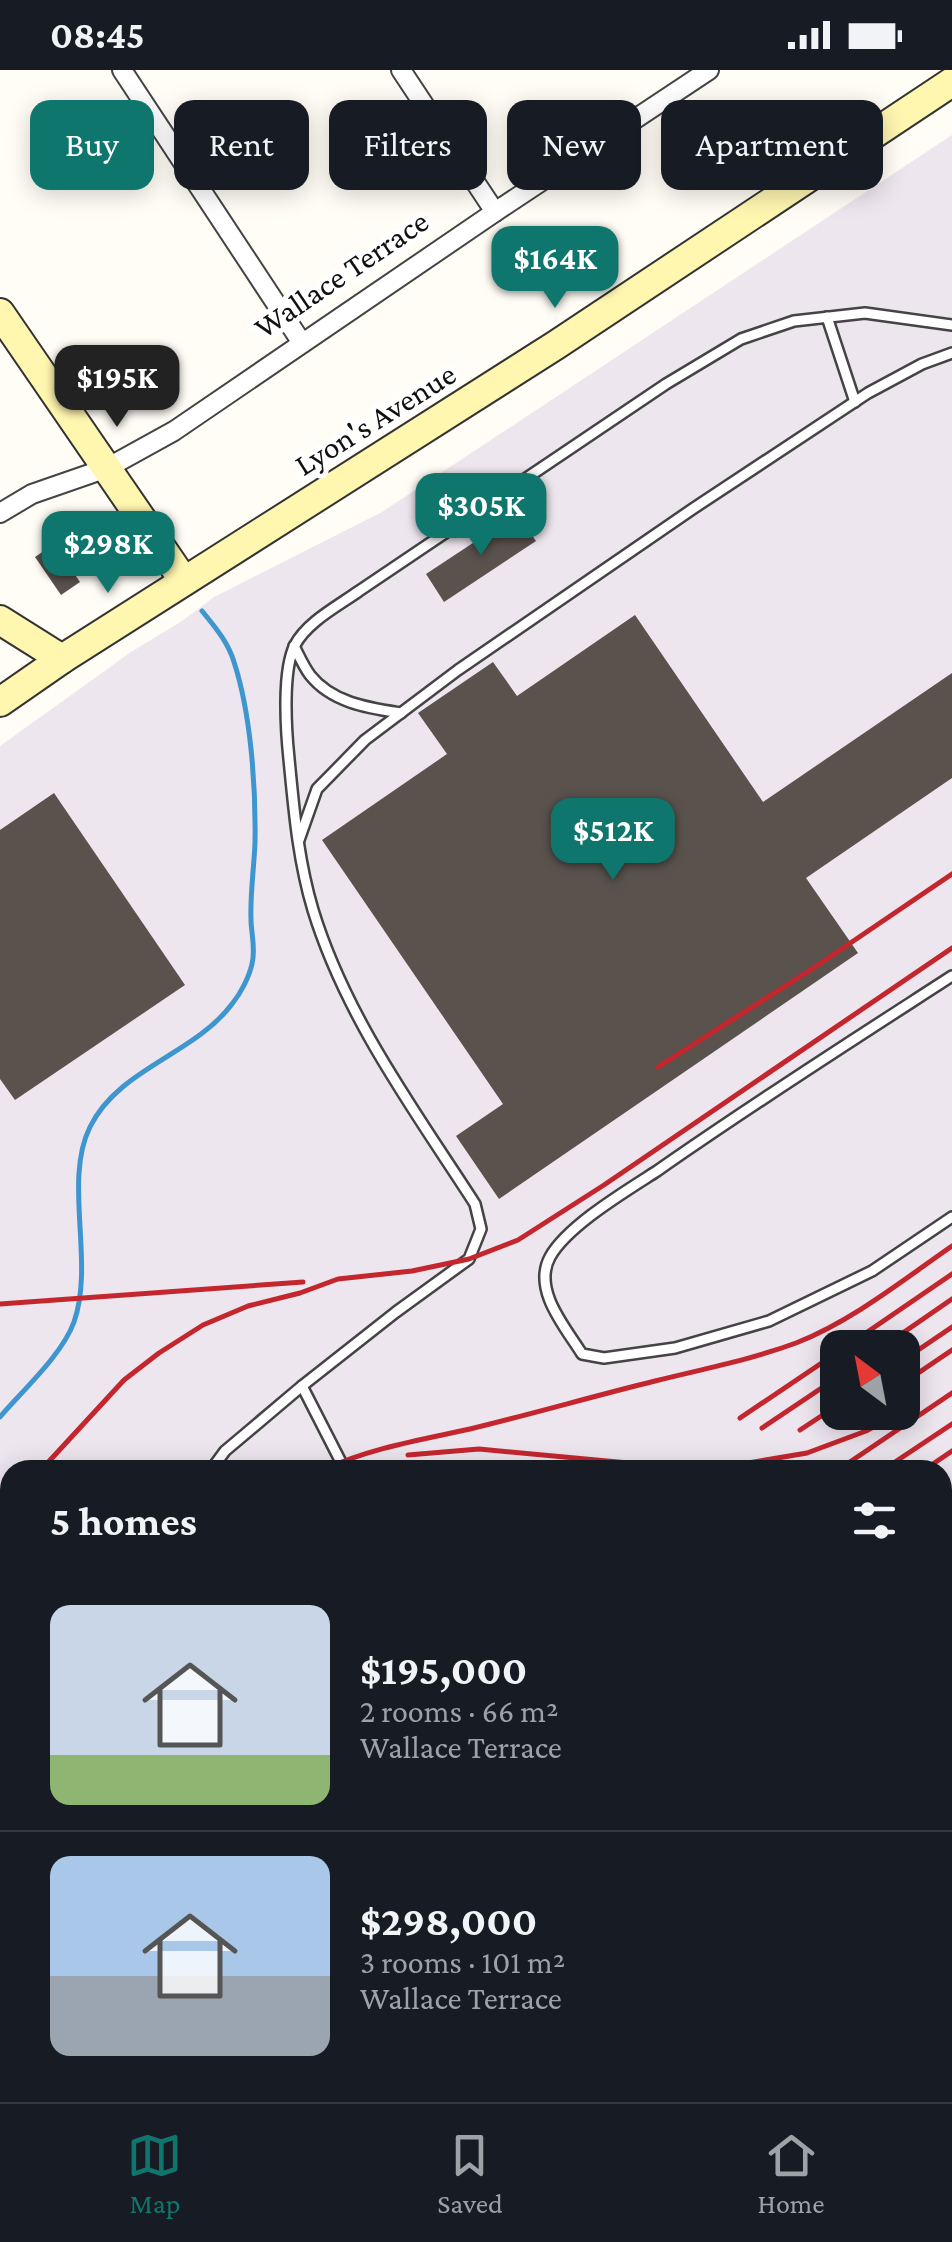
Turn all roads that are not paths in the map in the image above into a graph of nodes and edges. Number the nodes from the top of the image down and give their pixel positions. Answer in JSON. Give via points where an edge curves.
{"nodes":[{"id":1,"x":122,"y":70,"type":"edge"},
{"id":2,"x":400,"y":70,"type":"edge"},
{"id":3,"x":710,"y":70,"type":"edge"},
{"id":4,"x":680,"y":78,"type":"edge"},
{"id":5,"x":952,"y":82,"type":"edge"},
{"id":6,"x":495,"y":212,"type":"junction"},
{"id":7,"x":0,"y":313,"type":"edge"},
{"id":8,"x":827,"y":317,"type":"junction"},
{"id":9,"x":952,"y":325,"type":"edge"},
{"id":10,"x":302,"y":344,"type":"junction"},
{"id":11,"x":952,"y":353,"type":"edge"},
{"id":12,"x":855,"y":402,"type":"junction"},
{"id":13,"x":108,"y":468,"type":"junction"},
{"id":14,"x":4,"y":506,"type":"edge"},
{"id":15,"x":184,"y":581,"type":"junction"},
{"id":16,"x":0,"y":620,"type":"edge"},
{"id":17,"x":294,"y":646,"type":"junction"},
{"id":18,"x":62,"y":660,"type":"junction"},
{"id":19,"x":0,"y":702,"type":"edge"},
{"id":20,"x":400,"y":713,"type":"junction"},
{"id":21,"x":297,"y":845,"type":"junction"},
{"id":22,"x":952,"y":976,"type":"edge"},
{"id":23,"x":952,"y":1217,"type":"edge"},
{"id":24,"x":302,"y":1386,"type":"junction"},
{"id":25,"x":218,"y":1460,"type":"edge"},
{"id":26,"x":340,"y":1460,"type":"edge"}],
"edges":[{"from":1,"to":10,"type":"street"},
{"from":2,"to":6,"type":"street"},
{"from":3,"to":4,"type":"street","name":"Wallace Terrace"},
{"from":4,"to":6,"type":"street","name":"Wallace Terrace"},
{"from":5,"to":15,"type":"main road","name":"Lyon's Avenue"},
{"from":6,"to":10,"type":"street","name":"Wallace Terrace"},
{"from":7,"to":13,"type":"main road"},
{"from":8,"to":9,"type":"lane","via":[[865,313]]},
{"from":8,"to":12,"type":"lane"},
{"from":8,"to":17,"type":"lane","via":[[741,339],[666,384],[358,591]]},
{"from":10,"to":13,"type":"street","name":"Wallace Terrace"},
{"from":11,"to":12,"type":"lane"},
{"from":12,"to":20,"type":"lane"},
{"from":13,"to":14,"type":"street","name":"Wallace Terrace"},
{"from":13,"to":15,"type":"main road"},
{"from":15,"to":18,"type":"main road"},
{"from":16,"to":18,"type":"main road"},
{"from":17,"to":20,"type":"lane","via":[[311,676],[332,694]]},
{"from":17,"to":21,"type":"lane","via":[[286,731]]},
{"from":18,"to":19,"type":"main road"},
{"from":20,"to":21,"type":"lane","via":[[317,789]]},
{"from":21,"to":24,"type":"lane","via":[[314,912],[348,997],[475,1204],[481,1229],[469,1259]]},
{"from":22,"to":23,"type":"lane","via":[[579,1224],[549,1258],[545,1280],[550,1304],[582,1354],[604,1358],[675,1348],[769,1320],[872,1272]]},
{"from":24,"to":25,"type":"lane"},
{"from":24,"to":26,"type":"lane"}]}
